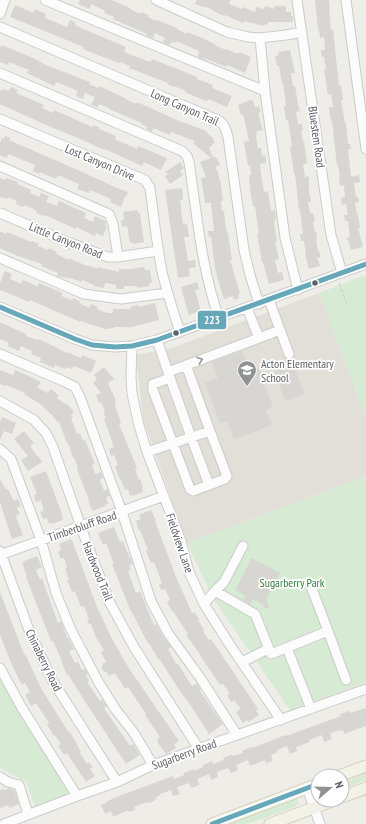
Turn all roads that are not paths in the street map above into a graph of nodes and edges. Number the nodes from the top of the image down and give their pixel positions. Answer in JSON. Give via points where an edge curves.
{"nodes":[{"id":1,"x":5,"y":0,"type":"edge"},
{"id":2,"x":45,"y":0,"type":"edge"},
{"id":3,"x":156,"y":0,"type":"edge"},
{"id":4,"x":297,"y":0,"type":"edge"},
{"id":5,"x":346,"y":0,"type":"edge"},
{"id":6,"x":0,"y":14,"type":"edge"},
{"id":7,"x":0,"y":27,"type":"edge"},
{"id":8,"x":302,"y":32,"type":"junction"},
{"id":9,"x":260,"y":38,"type":"junction"},
{"id":10,"x":0,"y":73,"type":"edge"},
{"id":11,"x":265,"y":90,"type":"junction"},
{"id":12,"x":0,"y":119,"type":"edge"},
{"id":13,"x":366,"y":149,"type":"edge"},
{"id":14,"x":0,"y":166,"type":"edge"},
{"id":15,"x":0,"y":213,"type":"edge"},
{"id":16,"x":158,"y":251,"type":"junction"},
{"id":17,"x":118,"y":257,"type":"junction"},
{"id":18,"x":0,"y":258,"type":"edge"},
{"id":19,"x":366,"y":264,"type":"edge"},
{"id":20,"x":340,"y":277,"type":"junction"},
{"id":21,"x":298,"y":290,"type":"junction"},
{"id":22,"x":167,"y":293,"type":"junction"},
{"id":23,"x":268,"y":300,"type":"junction"},
{"id":24,"x":259,"y":304,"type":"junction"},
{"id":25,"x":0,"y":307,"type":"edge"},
{"id":26,"x":247,"y":308,"type":"junction"},
{"id":27,"x":219,"y":318,"type":"junction"},
{"id":28,"x":280,"y":330,"type":"junction"},
{"id":29,"x":180,"y":332,"type":"junction"},
{"id":30,"x":258,"y":338,"type":"junction"},
{"id":31,"x":157,"y":340,"type":"junction"},
{"id":32,"x":132,"y":346,"type":"junction"},
{"id":33,"x":0,"y":354,"type":"edge"},
{"id":34,"x":289,"y":354,"type":"dead end"},
{"id":35,"x":186,"y":365,"type":"junction"},
{"id":36,"x":169,"y":375,"type":"junction"},
{"id":37,"x":0,"y":401,"type":"edge"},
{"id":38,"x":210,"y":431,"type":"junction"},
{"id":39,"x":191,"y":437,"type":"junction"},
{"id":40,"x":173,"y":444,"type":"junction"},
{"id":41,"x":0,"y":449,"type":"edge"},
{"id":42,"x":147,"y":452,"type":"junction"},
{"id":43,"x":209,"y":485,"type":"junction"},
{"id":44,"x":164,"y":496,"type":"junction"},
{"id":45,"x":122,"y":512,"type":"junction"},
{"id":46,"x":81,"y":526,"type":"junction"},
{"id":47,"x":41,"y":540,"type":"junction"},
{"id":48,"x":243,"y":546,"type":"dead end"},
{"id":49,"x":0,"y":554,"type":"edge"},
{"id":50,"x":312,"y":589,"type":"dead end"},
{"id":51,"x":215,"y":591,"type":"junction"},
{"id":52,"x":204,"y":604,"type":"junction"},
{"id":53,"x":328,"y":631,"type":"junction"},
{"id":54,"x":287,"y":648,"type":"junction"},
{"id":55,"x":268,"y":649,"type":"junction"},
{"id":56,"x":242,"y":662,"type":"junction"},
{"id":57,"x":0,"y":668,"type":"edge"},
{"id":58,"x":346,"y":680,"type":"dead end"},
{"id":59,"x":366,"y":688,"type":"edge"},
{"id":60,"x":311,"y":709,"type":"junction"},
{"id":61,"x":281,"y":720,"type":"junction"},
{"id":62,"x":237,"y":735,"type":"junction"},
{"id":63,"x":199,"y":749,"type":"junction"},
{"id":64,"x":153,"y":765,"type":"junction"},
{"id":65,"x":366,"y":766,"type":"edge"},
{"id":66,"x":350,"y":772,"type":"edge"},
{"id":67,"x":0,"y":777,"type":"edge"},
{"id":68,"x":117,"y":782,"type":"junction"},
{"id":69,"x":310,"y":787,"type":"edge"},
{"id":70,"x":307,"y":788,"type":"junction"},
{"id":71,"x":366,"y":788,"type":"edge"},
{"id":72,"x":350,"y":794,"type":"edge"},
{"id":73,"x":77,"y":796,"type":"junction"},
{"id":74,"x":310,"y":797,"type":"edge"},
{"id":75,"x":314,"y":808,"type":"joint"},
{"id":76,"x":28,"y":814,"type":"junction"},
{"id":77,"x":4,"y":824,"type":"edge"},
{"id":78,"x":212,"y":824,"type":"edge"},
{"id":79,"x":270,"y":824,"type":"edge"},
{"id":80,"x":320,"y":824,"type":"edge"}],
"edges":[{"from":1,"to":6,"type":"street"},
{"from":2,"to":11,"type":"street"},
{"from":3,"to":9,"type":"street","via":[[227,32],[248,38]]},
{"from":4,"to":8,"type":"street","name":"Bluestem Road"},
{"from":5,"to":13,"type":"street"},
{"from":7,"to":24,"type":"street","name":"Long Canyon Trail","via":[[224,124],[246,257]]},
{"from":8,"to":9,"type":"street"},
{"from":8,"to":20,"type":"street","name":"Bluestem Road","via":[[330,235]]},
{"from":9,"to":11,"type":"street"},
{"from":10,"to":27,"type":"street","via":[[182,151],[187,156],[205,267]]},
{"from":11,"to":21,"type":"street","via":[[285,238]]},
{"from":12,"to":16,"type":"street","name":"Lost Canyon Drive","via":[[144,180],[150,188]]},
{"from":14,"to":17,"type":"street","via":[[109,214]]},
{"from":15,"to":17,"type":"street","name":"Little Canyon Road","via":[[97,253]]},
{"from":16,"to":17,"type":"street","name":"Little Canyon Road"},
{"from":16,"to":22,"type":"street","name":"Lost Canyon Drive"},
{"from":18,"to":22,"type":"street","via":[[84,294],[121,299]]},
{"from":19,"to":20,"type":"street"},
{"from":20,"to":21,"type":"street"},
{"from":21,"to":23,"type":"street"},
{"from":22,"to":29,"type":"street","name":"Lost Canyon Drive"},
{"from":23,"to":24,"type":"street"},
{"from":23,"to":28,"type":"street"},
{"from":24,"to":26,"type":"street"},
{"from":25,"to":32,"type":"street","via":[[92,345]]},
{"from":26,"to":27,"type":"street"},
{"from":26,"to":30,"type":"street"},
{"from":27,"to":29,"type":"street"},
{"from":28,"to":30,"type":"street"},
{"from":28,"to":34,"type":"street"},
{"from":29,"to":31,"type":"street"},
{"from":35,"to":30,"type":"street","one_way":true},
{"from":31,"to":32,"type":"street"},
{"from":31,"to":36,"type":"street"},
{"from":32,"to":42,"type":"street","name":"Fieldview Lane","via":[[132,393]]},
{"from":33,"to":45,"type":"street","via":[[75,387]]},
{"from":35,"to":36,"type":"street"},
{"from":35,"to":38,"type":"street"},
{"from":36,"to":39,"type":"street"},
{"from":36,"to":40,"type":"street","via":[[153,384],[153,390]]},
{"from":37,"to":46,"type":"street","name":"Hardwood Trail","via":[[34,420],[46,433]]},
{"from":38,"to":39,"type":"street"},
{"from":38,"to":43,"type":"street","via":[[227,476]]},
{"from":39,"to":40,"type":"street"},
{"from":39,"to":43,"type":"street"},
{"from":40,"to":42,"type":"street"},
{"from":40,"to":43,"type":"street","via":[[190,489],[193,491]]},
{"from":41,"to":47,"type":"street","via":[[11,459]]},
{"from":42,"to":44,"type":"street","name":"Fieldview Lane"},
{"from":44,"to":45,"type":"street","name":"Timberbluff Road"},
{"from":44,"to":52,"type":"street","name":"Fieldview Lane","via":[[189,572]]},
{"from":45,"to":46,"type":"street","name":"Timberbluff Road"},
{"from":45,"to":62,"type":"street","via":[[151,601],[168,633]]},
{"from":46,"to":47,"type":"street","name":"Timberbluff Road"},
{"from":46,"to":63,"type":"street","name":"Hardwood Trail","via":[[110,603],[134,647]]},
{"from":47,"to":49,"type":"street","name":"Timberbluff Road"},
{"from":47,"to":64,"type":"street","via":[[56,593],[71,630],[99,683]]},
{"from":48,"to":51,"type":"street","via":[[224,582]]},
{"from":49,"to":68,"type":"street","name":"Chinaberry Road","via":[[29,630],[52,680]]},
{"from":50,"to":53,"type":"street"},
{"from":51,"to":52,"type":"street"},
{"from":51,"to":55,"type":"street","via":[[255,614]]},
{"from":52,"to":56,"type":"street","name":"Fieldview Lane"},
{"from":53,"to":54,"type":"street"},
{"from":53,"to":58,"type":"street"},
{"from":54,"to":55,"type":"street","via":[[271,654]]},
{"from":54,"to":60,"type":"street"},
{"from":55,"to":56,"type":"street"},
{"from":56,"to":61,"type":"street","name":"Fieldview Lane"},
{"from":57,"to":73,"type":"street"},
{"from":59,"to":60,"type":"street","name":"Sugarberry Road"},
{"from":60,"to":61,"type":"street","name":"Sugarberry Road"},
{"from":61,"to":62,"type":"street","name":"Sugarberry Road"},
{"from":62,"to":63,"type":"street","name":"Sugarberry Road"},
{"from":63,"to":64,"type":"street","name":"Sugarberry Road"},
{"from":64,"to":68,"type":"street","name":"Sugarberry Road"},
{"from":65,"to":66,"type":"main road"},
{"from":67,"to":76,"type":"street","via":[[19,785]]},
{"from":68,"to":73,"type":"street","name":"Sugarberry Road"},
{"from":69,"to":70,"type":"main road"},
{"from":70,"to":74,"type":"street"},
{"from":70,"to":78,"type":"main road"},
{"from":71,"to":72,"type":"main road"},
{"from":73,"to":76,"type":"street","name":"Sugarberry Road"},
{"from":75,"to":79,"type":"main road"},
{"from":75,"to":80,"type":"street"},
{"from":76,"to":77,"type":"street","name":"Sugarberry Road"}]}
